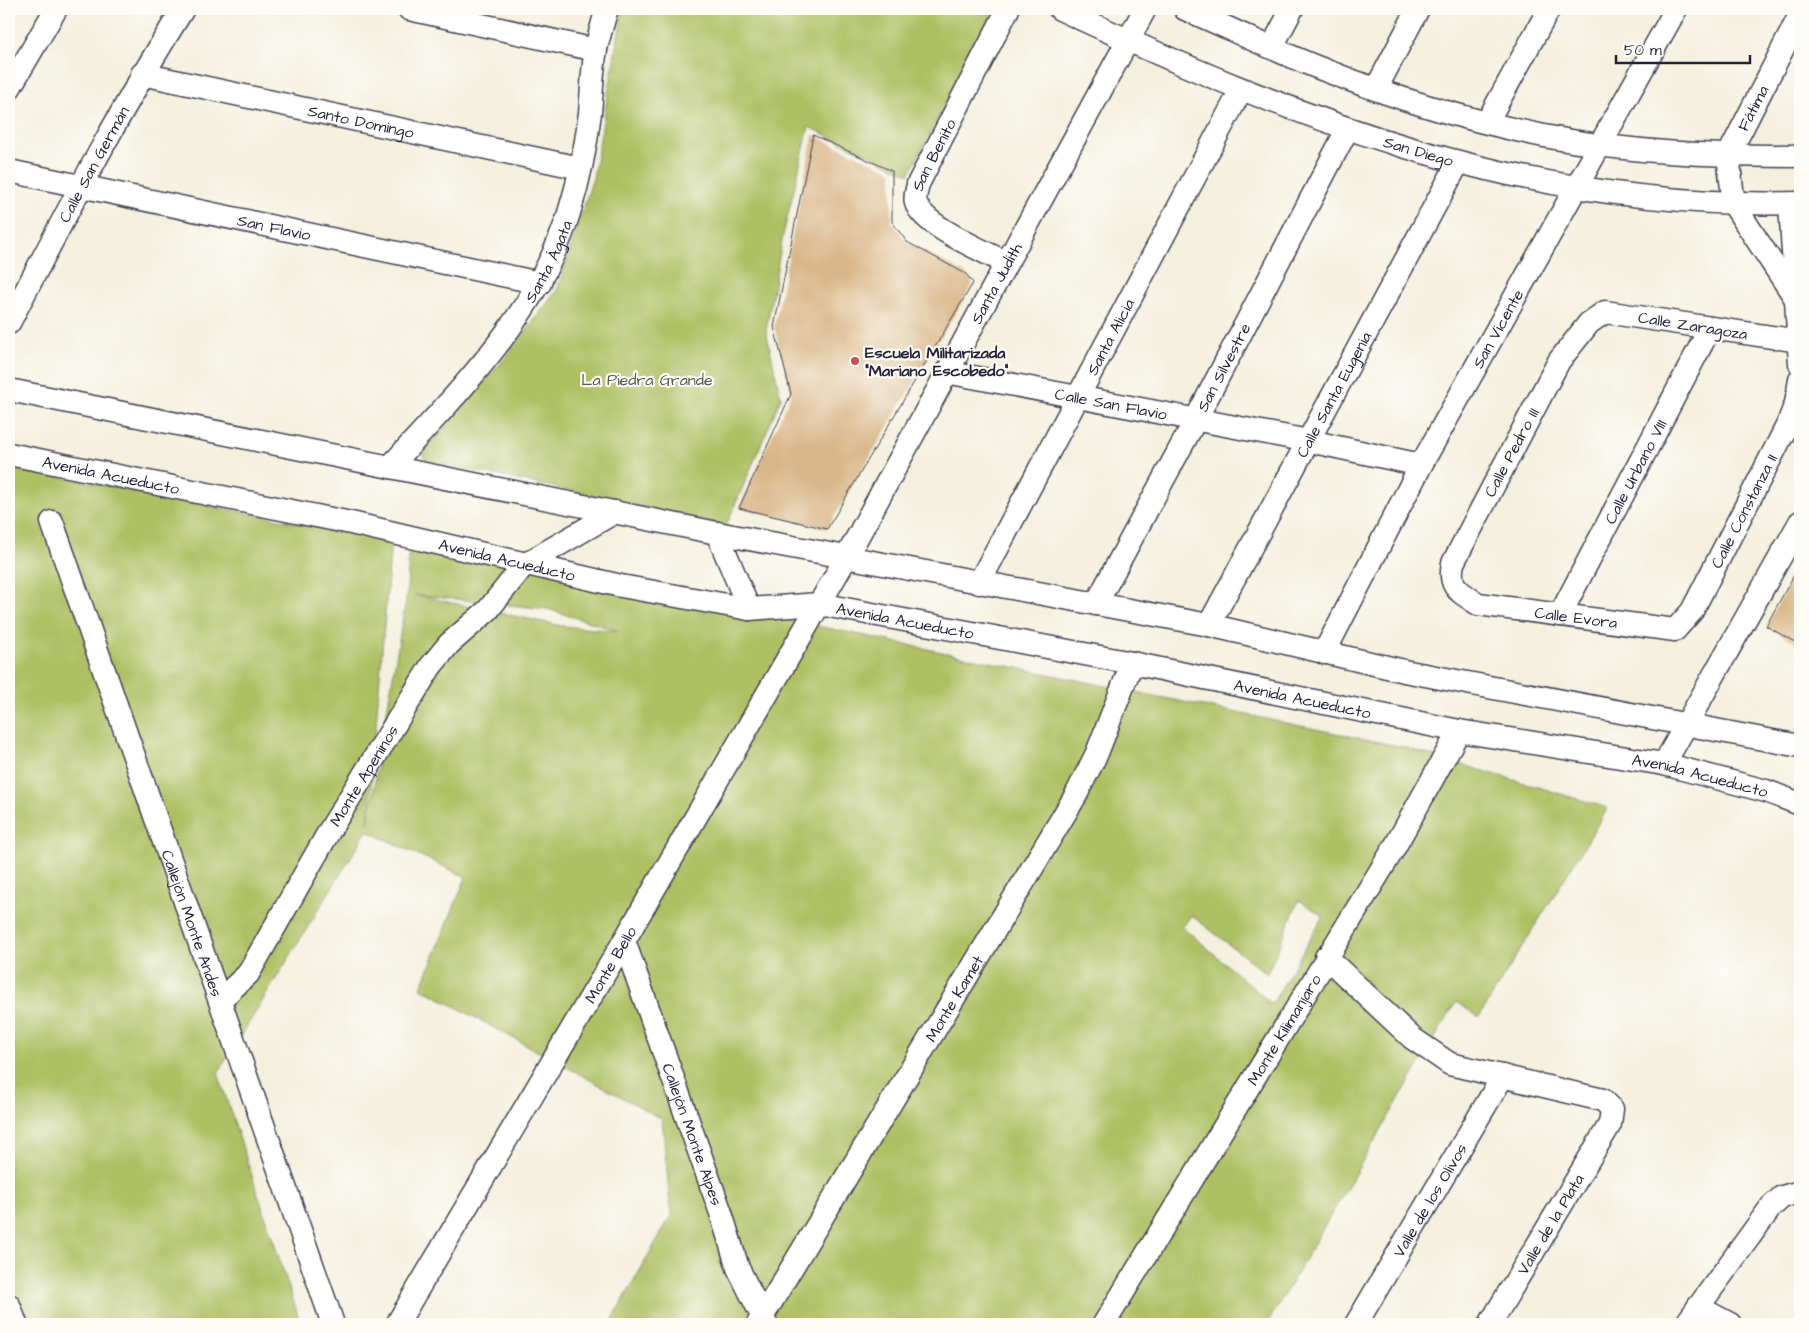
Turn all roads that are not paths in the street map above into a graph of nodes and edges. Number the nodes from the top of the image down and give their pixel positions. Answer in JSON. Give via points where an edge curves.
{"nodes":[{"id":1,"x":56,"y":9,"type":"edge"},
{"id":2,"x":183,"y":9,"type":"edge"},
{"id":3,"x":409,"y":9,"type":"edge"},
{"id":4,"x":607,"y":9,"type":"edge"},
{"id":5,"x":1008,"y":9,"type":"edge"},
{"id":6,"x":1060,"y":9,"type":"edge"},
{"id":7,"x":1146,"y":9,"type":"edge"},
{"id":8,"x":1185,"y":9,"type":"edge"},
{"id":9,"x":1292,"y":9,"type":"edge"},
{"id":10,"x":1418,"y":9,"type":"edge"},
{"id":11,"x":1549,"y":9,"type":"edge"},
{"id":12,"x":1676,"y":9,"type":"edge"},
{"id":13,"x":1800,"y":15,"type":"edge"},
{"id":14,"x":1127,"y":40,"type":"junction"},
{"id":15,"x":1272,"y":47,"type":"junction"},
{"id":16,"x":596,"y":50,"type":"junction"},
{"id":17,"x":142,"y":74,"type":"junction"},
{"id":18,"x":9,"y":89,"type":"edge"},
{"id":19,"x":1376,"y":89,"type":"junction"},
{"id":20,"x":1241,"y":90,"type":"junction"},
{"id":21,"x":1487,"y":122,"type":"junction"},
{"id":22,"x":1347,"y":130,"type":"junction"},
{"id":23,"x":1598,"y":145,"type":"junction"},
{"id":24,"x":1728,"y":156,"type":"junction"},
{"id":25,"x":1800,"y":156,"type":"edge"},
{"id":26,"x":1458,"y":164,"type":"junction"},
{"id":27,"x":580,"y":168,"type":"junction"},
{"id":28,"x":9,"y":171,"type":"edge"},
{"id":29,"x":80,"y":184,"type":"junction"},
{"id":30,"x":1575,"y":188,"type":"junction"},
{"id":31,"x":1734,"y":204,"type":"junction"},
{"id":32,"x":1795,"y":204,"type":"edge"},
{"id":33,"x":1006,"y":263,"type":"junction"},
{"id":34,"x":540,"y":283,"type":"junction"},
{"id":35,"x":1796,"y":299,"type":"junction"},
{"id":36,"x":9,"y":323,"type":"edge"},
{"id":37,"x":1589,"y":323,"type":"joint"},
{"id":38,"x":1710,"y":328,"type":"junction"},
{"id":39,"x":1799,"y":341,"type":"edge"},
{"id":40,"x":1800,"y":364,"type":"edge"},
{"id":41,"x":946,"y":372,"type":"junction"},
{"id":42,"x":1800,"y":380,"type":"edge"},
{"id":43,"x":9,"y":390,"type":"edge"},
{"id":44,"x":1078,"y":397,"type":"junction"},
{"id":45,"x":1196,"y":419,"type":"junction"},
{"id":46,"x":1309,"y":440,"type":"junction"},
{"id":47,"x":9,"y":454,"type":"edge"},
{"id":48,"x":1421,"y":465,"type":"junction"},
{"id":49,"x":390,"y":468,"type":"junction"},
{"id":50,"x":615,"y":512,"type":"junction"},
{"id":51,"x":52,"y":522,"type":"dead end"},
{"id":52,"x":1800,"y":522,"type":"edge"},
{"id":53,"x":717,"y":533,"type":"junction"},
{"id":54,"x":846,"y":558,"type":"junction"},
{"id":55,"x":524,"y":565,"type":"junction"},
{"id":56,"x":979,"y":584,"type":"junction"},
{"id":57,"x":1454,"y":588,"type":"joint"},
{"id":58,"x":819,"y":604,"type":"junction"},
{"id":59,"x":1096,"y":604,"type":"junction"},
{"id":60,"x":749,"y":609,"type":"junction"},
{"id":61,"x":1692,"y":611,"type":"joint"},
{"id":62,"x":1560,"y":615,"type":"junction"},
{"id":63,"x":1209,"y":625,"type":"junction"},
{"id":64,"x":1324,"y":653,"type":"junction"},
{"id":65,"x":1132,"y":663,"type":"junction"},
{"id":66,"x":1686,"y":725,"type":"junction"},
{"id":67,"x":1459,"y":731,"type":"junction"},
{"id":68,"x":1800,"y":746,"type":"edge"},
{"id":69,"x":1664,"y":764,"type":"junction"},
{"id":70,"x":1800,"y":804,"type":"edge"},
{"id":71,"x":624,"y":941,"type":"junction"},
{"id":72,"x":1326,"y":957,"type":"junction"},
{"id":73,"x":220,"y":1000,"type":"junction"},
{"id":74,"x":1503,"y":1076,"type":"junction"},
{"id":75,"x":1800,"y":1192,"type":"edge"},
{"id":76,"x":9,"y":1305,"type":"edge"},
{"id":77,"x":1692,"y":1315,"type":"edge"},
{"id":78,"x":762,"y":1321,"type":"edge"},
{"id":79,"x":16,"y":1324,"type":"edge"},
{"id":80,"x":333,"y":1324,"type":"edge"},
{"id":81,"x":397,"y":1324,"type":"edge"},
{"id":82,"x":1104,"y":1324,"type":"edge"},
{"id":83,"x":1356,"y":1324,"type":"edge"},
{"id":84,"x":1490,"y":1324,"type":"edge"},
{"id":85,"x":1730,"y":1324,"type":"edge"}],
"edges":[{"from":1,"to":18,"type":"street"},
{"from":2,"to":17,"type":"street","name":"Calle San Germán"},
{"from":3,"to":16,"type":"street"},
{"from":4,"to":16,"type":"street","name":"Santa Ágata"},
{"from":5,"to":33,"type":"street","name":"San Benito","via":[[918,184],[916,194],[916,204],[926,217]]},
{"from":6,"to":14,"type":"street","name":"San Diego"},
{"from":7,"to":14,"type":"street","name":"Santa Judith"},
{"from":8,"to":15,"type":"street"},
{"from":9,"to":15,"type":"street"},
{"from":10,"to":19,"type":"street"},
{"from":11,"to":21,"type":"street"},
{"from":12,"to":23,"type":"street","name":"San Vicente"},
{"from":13,"to":24,"type":"street","name":"Fátima"},
{"from":14,"to":20,"type":"street","name":"San Diego"},
{"from":14,"to":33,"type":"street","name":"Santa Judith"},
{"from":15,"to":19,"type":"street"},
{"from":16,"to":27,"type":"street","name":"Santa Ágata"},
{"from":17,"to":27,"type":"street","name":"Santo Domingo"},
{"from":17,"to":29,"type":"street","name":"Calle San Germán"},
{"from":19,"to":21,"type":"street"},
{"from":20,"to":22,"type":"street","name":"San Diego"},
{"from":20,"to":44,"type":"street","name":"Santa Alicia"},
{"from":21,"to":23,"type":"street"},
{"from":22,"to":26,"type":"street","name":"San Diego"},
{"from":22,"to":45,"type":"street","name":"San Silvestre"},
{"from":23,"to":24,"type":"street"},
{"from":23,"to":30,"type":"street","name":"San Vicente"},
{"from":24,"to":25,"type":"street"},
{"from":24,"to":31,"type":"street"},
{"from":26,"to":30,"type":"street","name":"San Diego"},
{"from":26,"to":46,"type":"street","name":"Calle Santa Eugenia"},
{"from":27,"to":34,"type":"street","name":"Santa Ágata","via":[[569,213]]},
{"from":28,"to":29,"type":"street","name":"San Flavio"},
{"from":29,"to":34,"type":"street","name":"San Flavio"},
{"from":29,"to":36,"type":"street","name":"Calle San Germán"},
{"from":30,"to":31,"type":"street","name":"San Diego","via":[[1635,197]]},
{"from":30,"to":48,"type":"street","name":"San Vicente"},
{"from":31,"to":32,"type":"street","name":"San Diego"},
{"from":31,"to":35,"type":"street"},
{"from":32,"to":35,"type":"street"},
{"from":33,"to":41,"type":"street","name":"Santa Judith"},
{"from":34,"to":49,"type":"street","name":"Santa Ágata","via":[[486,360]]},
{"from":35,"to":39,"type":"street"},
{"from":37,"to":38,"type":"street","name":"Calle Zaragoza","via":[[1605,312]]},
{"from":37,"to":57,"type":"street","name":"Calle Pedro III","via":[[1559,361],[1453,563],[1450,575]]},
{"from":38,"to":39,"type":"street","name":"Calle Zaragoza"},
{"from":38,"to":62,"type":"street","name":"Calle Urbano VIII"},
{"from":39,"to":40,"type":"street"},
{"from":41,"to":44,"type":"street","name":"Calle San Flavio"},
{"from":41,"to":54,"type":"street","name":"Santa Judith"},
{"from":42,"to":61,"type":"street","name":"Calle Constanza II","via":[[1788,424]]},
{"from":43,"to":49,"type":"street"},
{"from":44,"to":45,"type":"street","name":"Calle San Flavio"},
{"from":44,"to":56,"type":"street","name":"Santa Alicia"},
{"from":45,"to":46,"type":"street","name":"Calle San Flavio"},
{"from":45,"to":59,"type":"street","name":"San Silvestre"},
{"from":46,"to":48,"type":"street","name":"Calle San Flavio"},
{"from":46,"to":63,"type":"street","name":"Calle Santa Eugenia"},
{"from":47,"to":55,"type":"street","name":"Avenida Acueducto","via":[[351,523]]},
{"from":48,"to":64,"type":"street","name":"San Vicente"},
{"from":49,"to":50,"type":"street"},
{"from":50,"to":53,"type":"street"},
{"from":50,"to":55,"type":"street"},
{"from":51,"to":73,"type":"street","name":"Callejón Monte Andes"},
{"from":52,"to":66,"type":"street"},
{"from":53,"to":54,"type":"street"},
{"from":53,"to":60,"type":"street"},
{"from":54,"to":56,"type":"street"},
{"from":54,"to":58,"type":"street","name":"Monte Bello"},
{"from":55,"to":60,"type":"street","name":"Avenida Acueducto"},
{"from":55,"to":73,"type":"street","name":"Monte Apeninos","via":[[488,610],[449,644],[431,666],[331,828],[248,974]]},
{"from":56,"to":59,"type":"street"},
{"from":57,"to":62,"type":"street","name":"Calle Evora","via":[[1478,604]]},
{"from":58,"to":60,"type":"street","name":"Avenida Acueducto"},
{"from":58,"to":65,"type":"street","name":"Avenida Acueducto"},
{"from":58,"to":71,"type":"street","name":"Monte Bello"},
{"from":59,"to":63,"type":"street"},
{"from":61,"to":62,"type":"street","name":"Calle Evora","via":[[1674,630]]},
{"from":63,"to":64,"type":"street"},
{"from":64,"to":66,"type":"street"},
{"from":65,"to":67,"type":"street","name":"Avenida Acueducto"},
{"from":65,"to":78,"type":"street","name":"Monte Kamet","via":[[1097,753],[1076,795]]},
{"from":66,"to":68,"type":"street"},
{"from":66,"to":69,"type":"street"},
{"from":67,"to":69,"type":"street","name":"Avenida Acueducto"},
{"from":67,"to":72,"type":"street","name":"Monte Kilimanjaro","via":[[1393,850]]},
{"from":69,"to":70,"type":"street","name":"Avenida Acueducto","via":[[1766,791]]},
{"from":71,"to":78,"type":"street","name":"Callejón Monte Alpes","via":[[738,1268]]},
{"from":71,"to":81,"type":"street","name":"Monte Bello"},
{"from":72,"to":74,"type":"street","via":[[1430,1052],[1450,1064]]},
{"from":72,"to":82,"type":"street","name":"Monte Kilimanjaro"},
{"from":73,"to":80,"type":"street","name":"Callejón Monte Andes"},
{"from":74,"to":83,"type":"street","name":"Valle de los Olivos"},
{"from":74,"to":84,"type":"street","name":"Valle de la Plata","via":[[1603,1100],[1612,1108],[1610,1124]]},
{"from":75,"to":77,"type":"street","via":[[1782,1197],[1772,1207]]},
{"from":76,"to":79,"type":"street"},
{"from":77,"to":85,"type":"street"}]}
